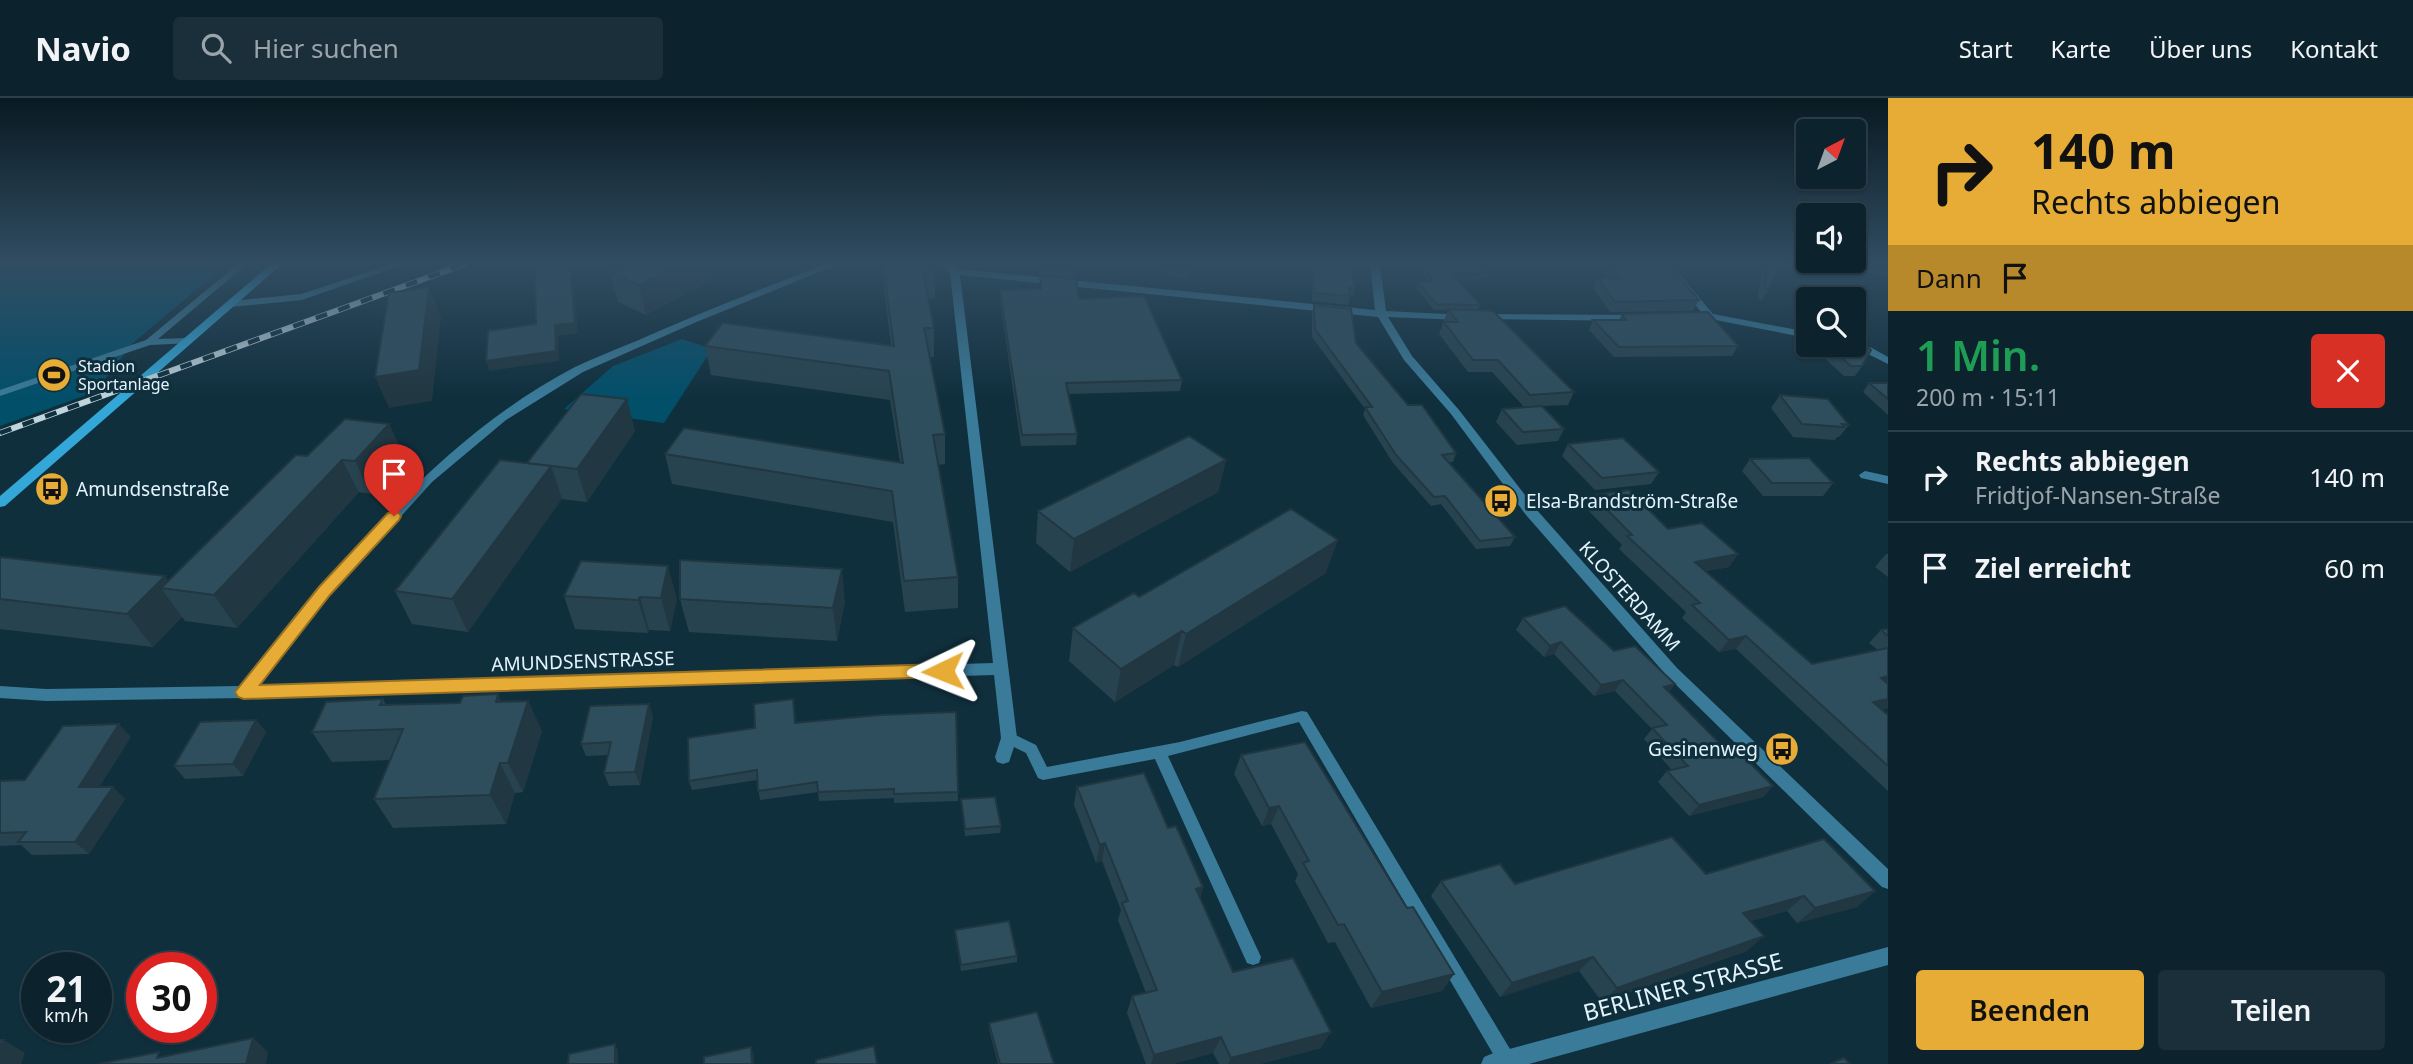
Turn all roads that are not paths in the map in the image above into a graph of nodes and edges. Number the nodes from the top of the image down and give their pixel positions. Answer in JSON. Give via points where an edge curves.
{"nodes":[{"id":1,"x":189,"y":309,"type":"edge"},
{"id":2,"x":225,"y":309,"type":"edge"},
{"id":3,"x":720,"y":309,"type":"edge"},
{"id":4,"x":956,"y":309,"type":"edge"},
{"id":5,"x":1335,"y":309,"type":"edge"},
{"id":6,"x":1380,"y":309,"type":"edge"},
{"id":7,"x":1704,"y":309,"type":"edge"},
{"id":8,"x":1381,"y":314,"type":"junction"},
{"id":9,"x":1710,"y":316,"type":"junction"},
{"id":10,"x":1656,"y":317,"type":"edge"},
{"id":11,"x":1683,"y":317,"type":"edge"},
{"id":12,"x":1796,"y":333,"type":"edge"},
{"id":13,"x":188,"y":341,"type":"junction"},
{"id":14,"x":149,"y":342,"type":"junction"},
{"id":15,"x":1866,"y":350,"type":"edge"},
{"id":16,"x":1888,"y":361,"type":"edge"},
{"id":17,"x":0,"y":393,"type":"edge"},
{"id":18,"x":1865,"y":475,"type":"dead end"},
{"id":19,"x":1888,"y":480,"type":"edge"},
{"id":20,"x":0,"y":503,"type":"edge"},
{"id":21,"x":999,"y":669,"type":"junction"},
{"id":22,"x":0,"y":692,"type":"edge"},
{"id":23,"x":244,"y":692,"type":"junction"},
{"id":24,"x":1009,"y":738,"type":"junction"},
{"id":25,"x":1159,"y":752,"type":"junction"},
{"id":26,"x":1003,"y":757,"type":"dead end"},
{"id":27,"x":1888,"y":881,"type":"edge"},
{"id":28,"x":1888,"y":956,"type":"edge"},
{"id":29,"x":1253,"y":957,"type":"dead end"},
{"id":30,"x":1499,"y":1062,"type":"edge"}],
"edges":[{"from":1,"to":14,"type":"lane"},
{"from":2,"to":13,"type":"main road"},
{"from":3,"to":23,"type":"street","via":[[579,370],[502,418],[428,479],[325,591]]},
{"from":4,"to":21,"type":"street"},
{"from":5,"to":8,"type":"street"},
{"from":6,"to":8,"type":"street","name":"KLOSTERDAMM"},
{"from":7,"to":9,"type":"street"},
{"from":8,"to":10,"type":"street","via":[[1550,320]]},
{"from":8,"to":27,"type":"street","name":"KLOSTERDAMM","via":[[1408,358],[1531,512],[1664,662]]},
{"from":9,"to":11,"type":"street"},
{"from":9,"to":12,"type":"street"},
{"from":13,"to":14,"type":"lane"},
{"from":13,"to":20,"type":"main road"},
{"from":14,"to":17,"type":"lane"},
{"from":15,"to":16,"type":"street"},
{"from":18,"to":19,"type":"street"},
{"from":21,"to":23,"type":"street","name":"AMUNDSENSTRASSE"},
{"from":21,"to":24,"type":"street"},
{"from":22,"to":23,"type":"street","name":"AMUNDSENSTRASSE"},
{"from":24,"to":25,"type":"lane","via":[[1031,750],[1043,774]]},
{"from":24,"to":26,"type":"street"},
{"from":25,"to":29,"type":"lane"},
{"from":25,"to":30,"type":"lane","via":[[1301,716]]},
{"from":28,"to":30,"type":"street","name":"BERLINER STRASSE"}]}
